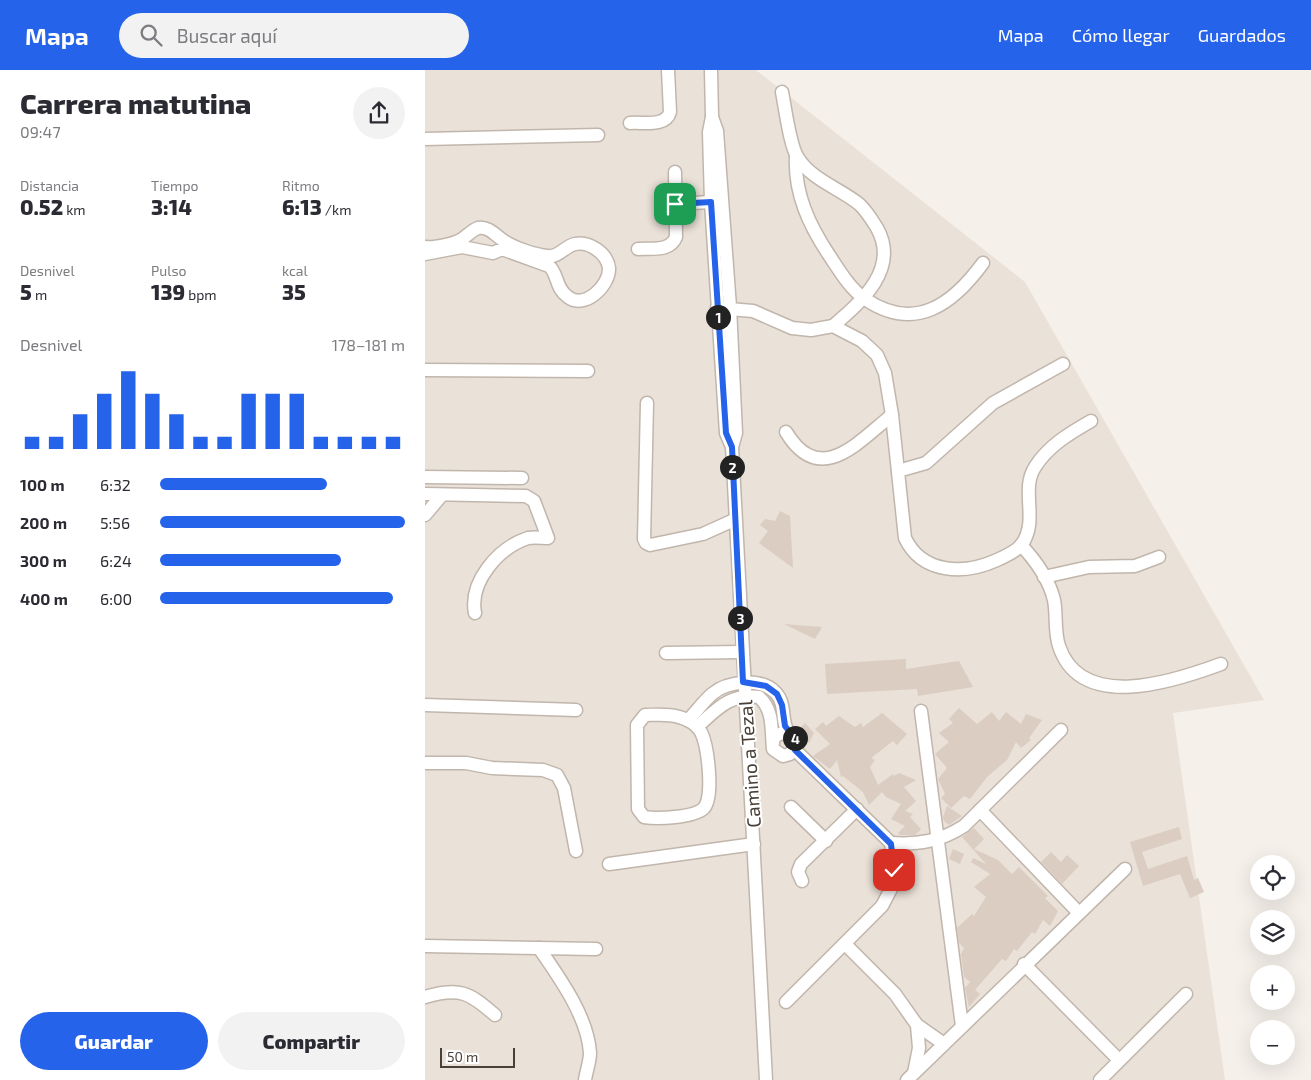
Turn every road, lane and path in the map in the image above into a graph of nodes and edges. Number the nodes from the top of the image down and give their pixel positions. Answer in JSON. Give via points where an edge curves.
{"nodes":[{"id":1,"x":668,"y":70,"type":"edge"},
{"id":2,"x":711,"y":70,"type":"edge"},
{"id":3,"x":781,"y":92,"type":"dead end"},
{"id":4,"x":712,"y":117,"type":"junction"},
{"id":5,"x":630,"y":123,"type":"dead end"},
{"id":6,"x":598,"y":135,"type":"dead end"},
{"id":7,"x":425,"y":139,"type":"edge"},
{"id":8,"x":796,"y":156,"type":"junction"},
{"id":9,"x":675,"y":172,"type":"dead end"},
{"id":10,"x":711,"y":202,"type":"junction"},
{"id":11,"x":675,"y":204,"type":"junction"},
{"id":12,"x":425,"y":246,"type":"edge"},
{"id":13,"x":638,"y":249,"type":"dead end"},
{"id":14,"x":425,"y":254,"type":"edge"},
{"id":15,"x":983,"y":263,"type":"dead end"},
{"id":16,"x":864,"y":299,"type":"junction"},
{"id":17,"x":717,"y":308,"type":"junction"},
{"id":18,"x":730,"y":308,"type":"junction"},
{"id":19,"x":833,"y":326,"type":"junction"},
{"id":20,"x":1063,"y":364,"type":"dead end"},
{"id":21,"x":425,"y":370,"type":"edge"},
{"id":22,"x":588,"y":371,"type":"dead end"},
{"id":23,"x":647,"y":403,"type":"dead end"},
{"id":24,"x":892,"y":415,"type":"junction"},
{"id":25,"x":1091,"y":421,"type":"dead end"},
{"id":26,"x":786,"y":432,"type":"dead end"},
{"id":27,"x":732,"y":447,"type":"junction"},
{"id":28,"x":899,"y":471,"type":"junction"},
{"id":29,"x":425,"y":477,"type":"edge"},
{"id":30,"x":522,"y":478,"type":"dead end"},
{"id":31,"x":425,"y":494,"type":"edge"},
{"id":32,"x":442,"y":495,"type":"junction"},
{"id":33,"x":425,"y":515,"type":"edge"},
{"id":34,"x":734,"y":520,"type":"junction"},
{"id":35,"x":1021,"y":545,"type":"junction"},
{"id":36,"x":1159,"y":556,"type":"dead end"},
{"id":37,"x":1044,"y":577,"type":"junction"},
{"id":38,"x":475,"y":613,"type":"dead end"},
{"id":39,"x":742,"y":652,"type":"junction"},
{"id":40,"x":666,"y":653,"type":"dead end"},
{"id":41,"x":1221,"y":664,"type":"dead end"},
{"id":42,"x":743,"y":689,"type":"junction"},
{"id":43,"x":425,"y":705,"type":"edge"},
{"id":44,"x":576,"y":710,"type":"dead end"},
{"id":45,"x":921,"y":711,"type":"dead end"},
{"id":46,"x":693,"y":724,"type":"junction"},
{"id":47,"x":1061,"y":730,"type":"dead end"},
{"id":48,"x":789,"y":733,"type":"junction"},
{"id":49,"x":773,"y":742,"type":"junction"},
{"id":50,"x":795,"y":750,"type":"junction"},
{"id":51,"x":425,"y":763,"type":"edge"},
{"id":52,"x":791,"y":807,"type":"dead end"},
{"id":53,"x":857,"y":809,"type":"junction"},
{"id":54,"x":980,"y":810,"type":"junction"},
{"id":55,"x":939,"y":839,"type":"junction"},
{"id":56,"x":825,"y":840,"type":"junction"},
{"id":57,"x":754,"y":844,"type":"junction"},
{"id":58,"x":891,"y":844,"type":"junction"},
{"id":59,"x":576,"y":852,"type":"dead end"},
{"id":60,"x":609,"y":864,"type":"dead end"},
{"id":61,"x":1125,"y":869,"type":"dead end"},
{"id":62,"x":802,"y":882,"type":"dead end"},
{"id":63,"x":1079,"y":913,"type":"junction"},
{"id":64,"x":845,"y":944,"type":"junction"},
{"id":65,"x":425,"y":946,"type":"edge"},
{"id":66,"x":539,"y":948,"type":"junction"},
{"id":67,"x":595,"y":949,"type":"dead end"},
{"id":68,"x":1025,"y":964,"type":"junction"},
{"id":69,"x":1186,"y":994,"type":"dead end"},
{"id":70,"x":425,"y":997,"type":"edge"},
{"id":71,"x":786,"y":1002,"type":"dead end"},
{"id":72,"x":495,"y":1015,"type":"dead end"},
{"id":73,"x":917,"y":1024,"type":"junction"},
{"id":74,"x":962,"y":1026,"type":"junction"},
{"id":75,"x":944,"y":1044,"type":"junction"},
{"id":76,"x":1119,"y":1060,"type":"junction"},
{"id":77,"x":910,"y":1076,"type":"edge"},
{"id":78,"x":585,"y":1080,"type":"edge"},
{"id":79,"x":766,"y":1080,"type":"edge"},
{"id":80,"x":1100,"y":1080,"type":"edge"}],
"edges":[{"from":1,"to":5,"type":"street","via":[[671,112],[668,118],[664,122]]},
{"from":2,"to":4,"type":"street","name":"Camino a Tezal"},
{"from":3,"to":8,"type":"street"},
{"from":4,"to":10,"type":"street","name":"Camino a Tezal","via":[[709,132]]},
{"from":4,"to":18,"type":"street","name":"Camino a Tezal","via":[[717,131]]},
{"from":6,"to":7,"type":"street"},
{"from":8,"to":16,"type":"street","via":[[799,195],[812,226],[835,264]]},
{"from":8,"to":16,"type":"street","via":[[815,176],[860,205],[881,236],[885,252],[882,265]]},
{"from":9,"to":11,"type":"street"},
{"from":10,"to":11,"type":"street"},
{"from":10,"to":17,"type":"street","name":"Camino a Tezal"},
{"from":11,"to":13,"type":"street","via":[[674,243],[668,248]]},
{"from":12,"to":14,"type":"street","via":[[462,240],[477,228],[487,229],[504,241],[542,256],[552,257],[575,244],[587,244],[607,260],[609,269],[595,295],[586,301],[576,301],[556,286],[553,269],[549,266],[502,249],[493,253],[462,247]]},
{"from":15,"to":16,"type":"street","via":[[959,294],[943,306],[926,312],[887,311]]},
{"from":16,"to":19,"type":"street"},
{"from":17,"to":18,"type":"street"},
{"from":17,"to":27,"type":"street","name":"Camino a Tezal","via":[[726,433]]},
{"from":18,"to":19,"type":"street","via":[[753,311],[792,328],[811,330]]},
{"from":18,"to":27,"type":"street","name":"Camino a Tezal","via":[[736,433]]},
{"from":19,"to":24,"type":"street","via":[[862,341],[877,355],[885,373]]},
{"from":20,"to":28,"type":"street","via":[[993,402],[926,463]]},
{"from":21,"to":22,"type":"street"},
{"from":23,"to":34,"type":"street","via":[[646,543],[650,545],[703,534]]},
{"from":24,"to":26,"type":"street","via":[[855,446],[826,460],[810,457],[798,449]]},
{"from":24,"to":28,"type":"street"},
{"from":25,"to":35,"type":"street","via":[[1063,438],[1034,468],[1029,486],[1029,531]]},
{"from":27,"to":34,"type":"street","name":"Camino a Tezal"},
{"from":28,"to":35,"type":"street","via":[[905,538],[919,558],[941,568],[966,570],[1009,555]]},
{"from":29,"to":30,"type":"street"},
{"from":31,"to":32,"type":"street"},
{"from":32,"to":33,"type":"street"},
{"from":32,"to":38,"type":"street","via":[[526,496],[534,501],[548,538],[529,538],[505,550],[490,565],[477,586],[473,600]]},
{"from":34,"to":39,"type":"street","name":"Camino a Tezal"},
{"from":35,"to":37,"type":"street"},
{"from":36,"to":37,"type":"street","via":[[1135,566],[1089,567]]},
{"from":37,"to":41,"type":"street","via":[[1054,601],[1059,645],[1065,658],[1080,674],[1103,685],[1121,688],[1172,680]]},
{"from":39,"to":40,"type":"street"},
{"from":39,"to":42,"type":"street","name":"Camino a Tezal"},
{"from":42,"to":46,"type":"street"},
{"from":42,"to":48,"type":"street","via":[[766,686],[777,694]]},
{"from":42,"to":49,"type":"street","via":[[765,702]]},
{"from":42,"to":57,"type":"street","name":"Camino a Tezal"},
{"from":43,"to":44,"type":"street"},
{"from":45,"to":55,"type":"street"},
{"from":46,"to":46,"type":"street","via":[[672,716],[645,715],[640,719],[637,725],[638,809],[644,817],[695,814],[709,800],[705,743]]},
{"from":47,"to":54,"type":"street"},
{"from":48,"to":49,"type":"street","via":[[778,734]]},
{"from":48,"to":50,"type":"street","via":[[796,740]]},
{"from":49,"to":50,"type":"street","via":[[773,749],[783,756]]},
{"from":50,"to":53,"type":"street"},
{"from":51,"to":59,"type":"street","via":[[466,763],[551,772],[562,781]]},
{"from":52,"to":56,"type":"street"},
{"from":53,"to":56,"type":"street"},
{"from":53,"to":58,"type":"street"},
{"from":54,"to":55,"type":"street","via":[[964,826]]},
{"from":54,"to":63,"type":"street"},
{"from":55,"to":58,"type":"street","via":[[927,843]]},
{"from":55,"to":74,"type":"street"},
{"from":56,"to":62,"type":"street","via":[[799,868]]},
{"from":57,"to":60,"type":"street"},
{"from":57,"to":79,"type":"street","name":"Camino a Tezal"},
{"from":58,"to":64,"type":"street","via":[[894,883],[890,894]]},
{"from":61,"to":63,"type":"street"},
{"from":63,"to":68,"type":"street"},
{"from":64,"to":71,"type":"street"},
{"from":64,"to":73,"type":"street","via":[[895,994]]},
{"from":65,"to":66,"type":"street"},
{"from":66,"to":67,"type":"street"},
{"from":66,"to":78,"type":"street","via":[[565,987],[587,1033],[590,1055]]},
{"from":68,"to":74,"type":"street"},
{"from":68,"to":76,"type":"street"},
{"from":69,"to":76,"type":"street"},
{"from":70,"to":72,"type":"street","via":[[456,991],[479,1001]]},
{"from":73,"to":75,"type":"street"},
{"from":73,"to":77,"type":"street","via":[[919,1048]]},
{"from":74,"to":75,"type":"street"},
{"from":75,"to":77,"type":"street"},
{"from":76,"to":80,"type":"street"}]}
